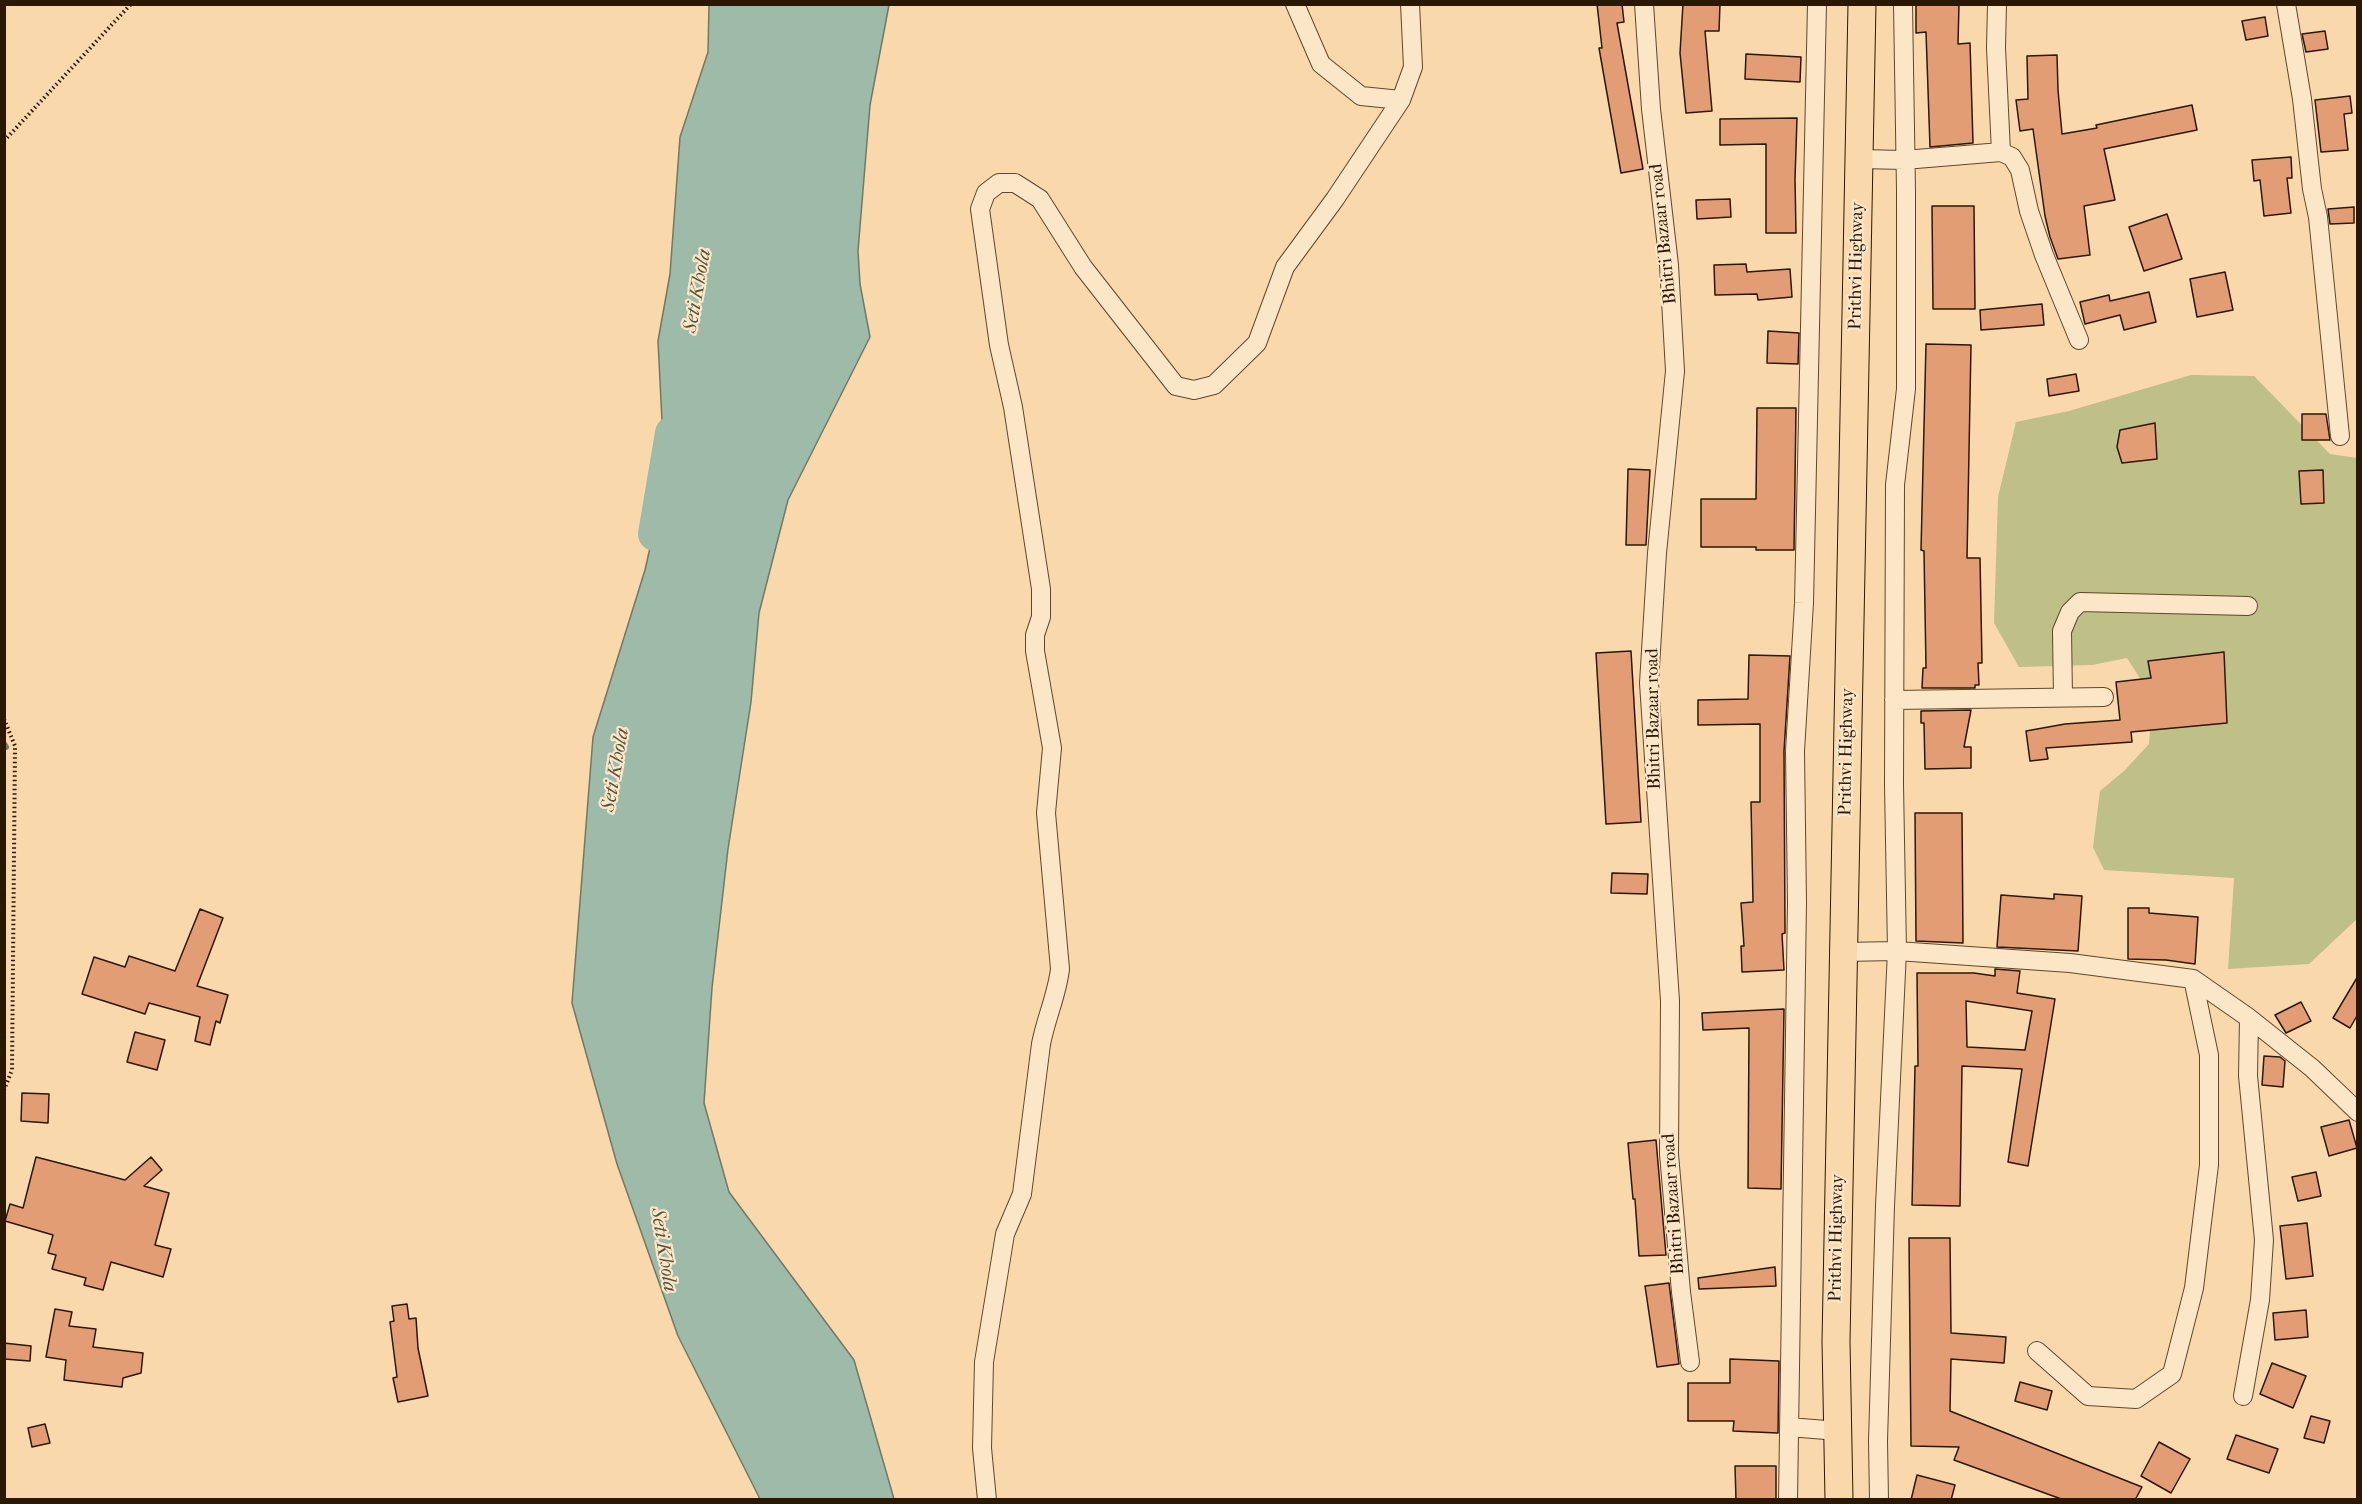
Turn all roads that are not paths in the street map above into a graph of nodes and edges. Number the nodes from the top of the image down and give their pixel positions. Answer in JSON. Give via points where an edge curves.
{"nodes":[{"id":1,"x":1295,"y":4,"type":"edge"},
{"id":2,"x":1410,"y":4,"type":"edge"},
{"id":3,"x":1644,"y":4,"type":"edge"},
{"id":4,"x":1817,"y":4,"type":"edge"},
{"id":5,"x":1863,"y":4,"type":"edge"},
{"id":6,"x":1903,"y":4,"type":"edge"},
{"id":7,"x":1997,"y":4,"type":"edge"},
{"id":8,"x":2286,"y":4,"type":"edge"},
{"id":9,"x":1401,"y":100,"type":"junction"},
{"id":10,"x":2001,"y":152,"type":"junction"},
{"id":11,"x":1860,"y":159,"type":"junction"},
{"id":12,"x":1904,"y":160,"type":"junction"},
{"id":13,"x":2079,"y":340,"type":"dead end"},
{"id":14,"x":2340,"y":436,"type":"dead end"},
{"id":15,"x":2248,"y":606,"type":"dead end"},
{"id":16,"x":2104,"y":697,"type":"dead end"},
{"id":17,"x":2063,"y":698,"type":"junction"},
{"id":18,"x":1894,"y":700,"type":"junction"},
{"id":19,"x":1842,"y":951,"type":"junction"},
{"id":20,"x":1898,"y":951,"type":"junction"},
{"id":21,"x":2193,"y":979,"type":"junction"},
{"id":22,"x":2249,"y":1018,"type":"junction"},
{"id":23,"x":2358,"y":1112,"type":"edge"},
{"id":24,"x":2037,"y":1351,"type":"dead end"},
{"id":25,"x":1690,"y":1362,"type":"dead end"},
{"id":26,"x":2243,"y":1396,"type":"dead end"},
{"id":27,"x":1789,"y":1428,"type":"junction"},
{"id":28,"x":1838,"y":1431,"type":"junction"},
{"id":29,"x":987,"y":1500,"type":"edge"},
{"id":30,"x":1788,"y":1500,"type":"edge"},
{"id":31,"x":1839,"y":1500,"type":"edge"},
{"id":32,"x":1879,"y":1500,"type":"edge"}],
"edges":[{"from":1,"to":9,"type":"street","via":[[1321,64],[1361,96]]},
{"from":2,"to":9,"type":"street","via":[[1413,67]]},
{"from":3,"to":25,"type":"street","name":"Bhitri Bazaar road","via":[[1676,371],[1657,553],[1649,683],[1670,1000],[1669,1154]]},
{"from":4,"to":27,"type":"street","via":[[1804,603],[1795,751],[1797,902]]},
{"from":5,"to":11,"type":"highway","name":"Prithvi Highway"},
{"from":6,"to":12,"type":"street"},
{"from":7,"to":10,"type":"street"},
{"from":8,"to":14,"type":"street","via":[[2319,228]]},
{"from":9,"to":29,"type":"street","via":[[1285,267],[1257,343],[1214,385],[1194,390],[1176,386],[1083,267],[1040,199],[1015,183],[999,183],[986,193],[980,209],[1041,589],[1035,651],[1052,748],[1046,813],[1060,969],[1041,1044],[1022,1194],[1005,1234],[984,1362],[982,1448]]},
{"from":10,"to":12,"type":"street"},
{"from":10,"to":13,"type":"street","via":[[2012,157],[2020,170],[2036,232]]},
{"from":11,"to":12,"type":"street"},
{"from":11,"to":19,"type":"highway","name":"Prithvi Highway"},
{"from":12,"to":18,"type":"street","via":[[1906,389],[1895,485]]},
{"from":15,"to":17,"type":"street","via":[[2080,602],[2070,612],[2062,631]]},
{"from":16,"to":17,"type":"street"},
{"from":17,"to":18,"type":"street"},
{"from":18,"to":20,"type":"street"},
{"from":19,"to":20,"type":"street"},
{"from":19,"to":28,"type":"highway","name":"Prithvi Highway"},
{"from":20,"to":21,"type":"street","via":[[2070,963]]},
{"from":20,"to":32,"type":"street","via":[[1884,1218]]},
{"from":21,"to":22,"type":"street"},
{"from":21,"to":24,"type":"street","via":[[2209,1055],[2209,1165],[2194,1288],[2172,1374],[2136,1399],[2088,1396]]},
{"from":22,"to":23,"type":"street","via":[[2312,1068]]},
{"from":22,"to":26,"type":"street","via":[[2248,1076],[2264,1240],[2260,1300]]},
{"from":27,"to":28,"type":"street"},
{"from":27,"to":30,"type":"street"},
{"from":28,"to":31,"type":"highway","name":"Prithvi Highway"}]}
